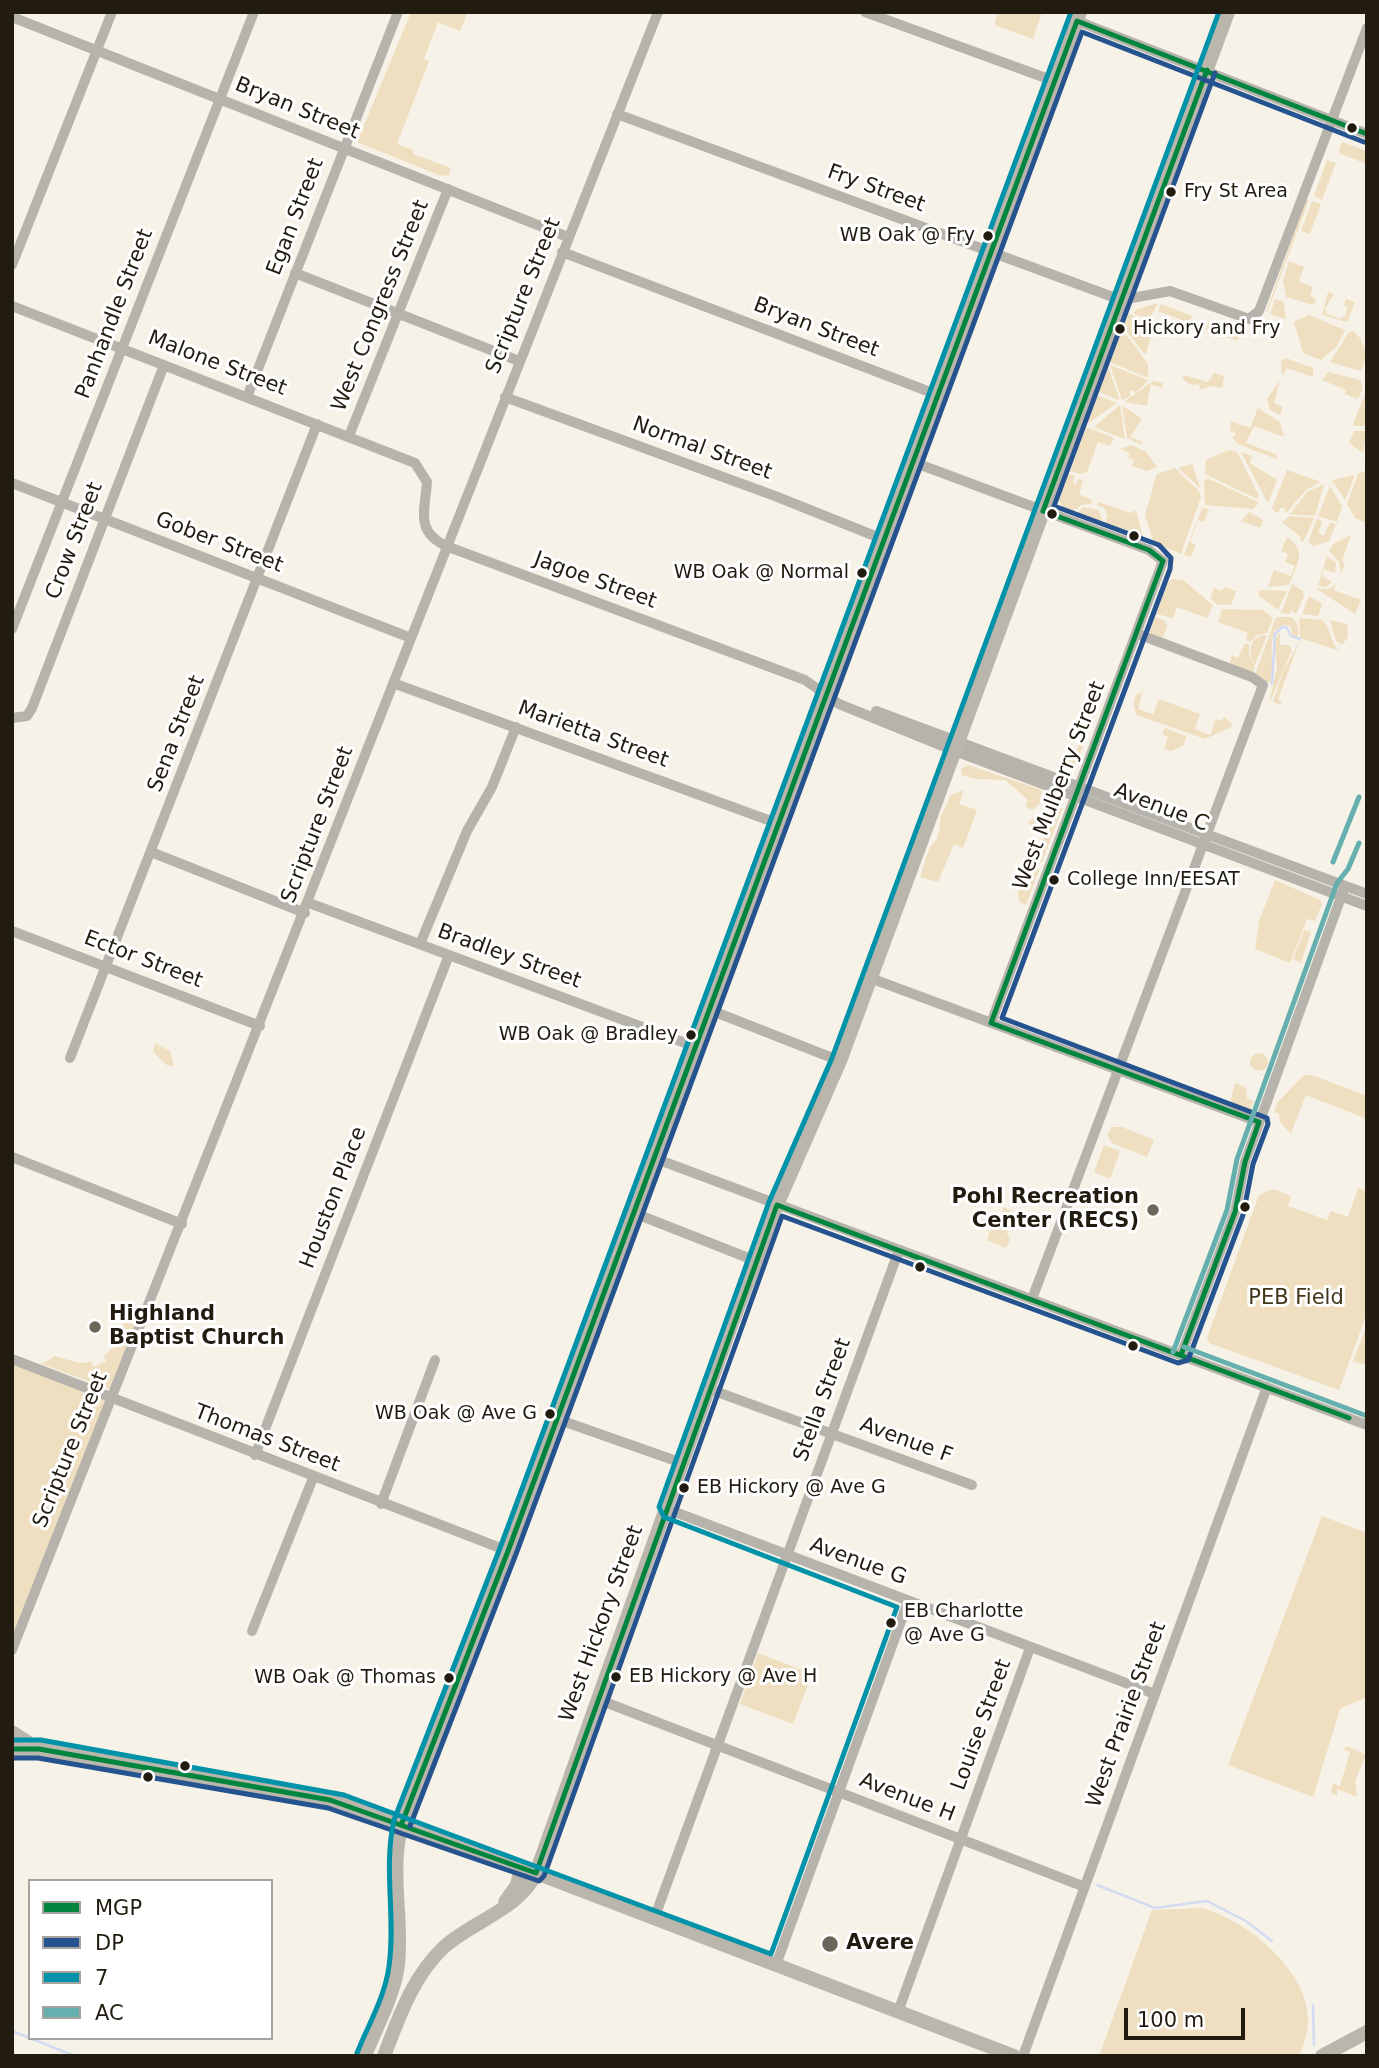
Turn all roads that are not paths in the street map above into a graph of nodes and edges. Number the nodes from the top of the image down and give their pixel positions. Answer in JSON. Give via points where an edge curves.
{"nodes":[{"id":1,"x":112,"y":12,"type":"edge"},
{"id":2,"x":254,"y":12,"type":"edge"},
{"id":3,"x":398,"y":12,"type":"edge"},
{"id":4,"x":658,"y":12,"type":"edge"},
{"id":5,"x":865,"y":12,"type":"edge"},
{"id":6,"x":1228,"y":12,"type":"edge"},
{"id":7,"x":1079,"y":16,"type":"edge"},
{"id":8,"x":12,"y":17,"type":"edge"},
{"id":9,"x":1367,"y":28,"type":"edge"},
{"id":10,"x":97,"y":50,"type":"junction"},
{"id":11,"x":1207,"y":70,"type":"junction"},
{"id":12,"x":1054,"y":81,"type":"junction"},
{"id":13,"x":219,"y":99,"type":"junction"},
{"id":14,"x":617,"y":114,"type":"junction"},
{"id":15,"x":1330,"y":120,"type":"junction"},
{"id":16,"x":1367,"y":134,"type":"edge"},
{"id":17,"x":344,"y":148,"type":"junction"},
{"id":18,"x":448,"y":190,"type":"junction"},
{"id":19,"x":568,"y":237,"type":"junction"},
{"id":20,"x":991,"y":251,"type":"junction"},
{"id":21,"x":562,"y":252,"type":"junction"},
{"id":22,"x":12,"y":265,"type":"edge"},
{"id":23,"x":295,"y":273,"type":"junction"},
{"id":24,"x":1121,"y":300,"type":"junction"},
{"id":25,"x":12,"y":306,"type":"edge"},
{"id":26,"x":399,"y":313,"type":"junction"},
{"id":27,"x":123,"y":349,"type":"junction"},
{"id":28,"x":519,"y":361,"type":"junction"},
{"id":29,"x":164,"y":365,"type":"junction"},
{"id":30,"x":938,"y":396,"type":"junction"},
{"id":31,"x":247,"y":397,"type":"junction"},
{"id":32,"x":505,"y":397,"type":"junction"},
{"id":33,"x":317,"y":424,"type":"junction"},
{"id":34,"x":349,"y":436,"type":"junction"},
{"id":35,"x":407,"y":459,"type":"joint"},
{"id":36,"x":913,"y":462,"type":"junction"},
{"id":37,"x":12,"y":483,"type":"edge"},
{"id":38,"x":62,"y":503,"type":"junction"},
{"id":39,"x":1043,"y":511,"type":"junction"},
{"id":40,"x":104,"y":519,"type":"junction"},
{"id":41,"x":885,"y":540,"type":"junction"},
{"id":42,"x":446,"y":547,"type":"junction"},
{"id":43,"x":258,"y":579,"type":"junction"},
{"id":44,"x":12,"y":629,"type":"edge"},
{"id":45,"x":1138,"y":634,"type":"junction"},
{"id":46,"x":411,"y":638,"type":"junction"},
{"id":47,"x":393,"y":683,"type":"junction"},
{"id":48,"x":828,"y":695,"type":"junction"},
{"id":49,"x":12,"y":718,"type":"edge"},
{"id":50,"x":516,"y":727,"type":"junction"},
{"id":51,"x":956,"y":747,"type":"junction"},
{"id":52,"x":1079,"y":792,"type":"junction"},
{"id":53,"x":779,"y":824,"type":"junction"},
{"id":54,"x":1206,"y":840,"type":"junction"},
{"id":55,"x":151,"y":852,"type":"junction"},
{"id":56,"x":1343,"y":891,"type":"junction"},
{"id":57,"x":1367,"y":894,"type":"edge"},
{"id":58,"x":1367,"y":906,"type":"edge"},
{"id":59,"x":307,"y":908,"type":"junction"},
{"id":60,"x":12,"y":931,"type":"edge"},
{"id":61,"x":420,"y":944,"type":"junction"},
{"id":62,"x":449,"y":955,"type":"junction"},
{"id":63,"x":105,"y":967,"type":"junction"},
{"id":64,"x":870,"y":978,"type":"junction"},
{"id":65,"x":709,"y":1010,"type":"junction"},
{"id":66,"x":991,"y":1023,"type":"junction"},
{"id":67,"x":260,"y":1026,"type":"junction"},
{"id":68,"x":696,"y":1047,"type":"junction"},
{"id":69,"x":70,"y":1058,"type":"dead end"},
{"id":70,"x":839,"y":1061,"type":"junction"},
{"id":71,"x":1118,"y":1070,"type":"junction"},
{"id":72,"x":1259,"y":1122,"type":"junction"},
{"id":73,"x":12,"y":1157,"type":"edge"},
{"id":74,"x":654,"y":1158,"type":"junction"},
{"id":75,"x":777,"y":1205,"type":"junction"},
{"id":76,"x":634,"y":1213,"type":"junction"},
{"id":77,"x":182,"y":1224,"type":"junction"},
{"id":78,"x":899,"y":1250,"type":"junction"},
{"id":79,"x":756,"y":1261,"type":"junction"},
{"id":80,"x":1031,"y":1299,"type":"junction"},
{"id":81,"x":1181,"y":1355,"type":"junction"},
{"id":82,"x":12,"y":1359,"type":"edge"},
{"id":83,"x":435,"y":1360,"type":"dead end"},
{"id":84,"x":1267,"y":1387,"type":"junction"},
{"id":85,"x":709,"y":1389,"type":"junction"},
{"id":86,"x":113,"y":1398,"type":"junction"},
{"id":87,"x":557,"y":1419,"type":"junction"},
{"id":88,"x":1367,"y":1425,"type":"edge"},
{"id":89,"x":832,"y":1434,"type":"junction"},
{"id":90,"x":255,"y":1455,"type":"junction"},
{"id":91,"x":682,"y":1463,"type":"junction"},
{"id":92,"x":313,"y":1478,"type":"junction"},
{"id":93,"x":972,"y":1485,"type":"dead end"},
{"id":94,"x":381,"y":1504,"type":"junction"},
{"id":95,"x":667,"y":1509,"type":"junction"},
{"id":96,"x":508,"y":1551,"type":"junction"},
{"id":97,"x":786,"y":1556,"type":"junction"},
{"id":98,"x":908,"y":1602,"type":"junction"},
{"id":99,"x":252,"y":1631,"type":"dead end"},
{"id":100,"x":1030,"y":1648,"type":"junction"},
{"id":101,"x":12,"y":1650,"type":"edge"},
{"id":102,"x":1155,"y":1694,"type":"junction"},
{"id":103,"x":597,"y":1699,"type":"junction"},
{"id":104,"x":12,"y":1732,"type":"edge"},
{"id":105,"x":717,"y":1745,"type":"junction"},
{"id":106,"x":12,"y":1749,"type":"edge"},
{"id":107,"x":39,"y":1749,"type":"junction"},
{"id":108,"x":839,"y":1792,"type":"junction"},
{"id":109,"x":402,"y":1823,"type":"junction"},
{"id":110,"x":961,"y":1839,"type":"junction"},
{"id":111,"x":521,"y":1868,"type":"junction"},
{"id":112,"x":536,"y":1873,"type":"junction"},
{"id":113,"x":1085,"y":1887,"type":"junction"},
{"id":114,"x":499,"y":1908,"type":"junction"},
{"id":115,"x":654,"y":1919,"type":"junction"},
{"id":116,"x":776,"y":1965,"type":"junction"},
{"id":117,"x":396,"y":1976,"type":"junction"},
{"id":118,"x":413,"y":1987,"type":"junction"},
{"id":119,"x":898,"y":2012,"type":"junction"},
{"id":120,"x":1367,"y":2032,"type":"edge"},
{"id":121,"x":365,"y":2056,"type":"edge"},
{"id":122,"x":384,"y":2056,"type":"edge"},
{"id":123,"x":1014,"y":2056,"type":"edge"},
{"id":124,"x":1023,"y":2056,"type":"edge"},
{"id":125,"x":1322,"y":2056,"type":"edge"}],
"edges":[{"from":1,"to":10,"type":"street"},
{"from":2,"to":13,"type":"street","name":"Panhandle Street"},
{"from":3,"to":17,"type":"street","name":"Egan Street"},
{"from":4,"to":14,"type":"street","name":"Scripture Street"},
{"from":5,"to":12,"type":"street"},
{"from":6,"to":11,"type":"main road","name":"West Hickory Street"},
{"from":7,"to":11,"type":"street"},
{"from":7,"to":12,"type":"main road"},
{"from":8,"to":10,"type":"street","name":"Bryan Street"},
{"from":9,"to":15,"type":"street"},
{"from":10,"to":13,"type":"street","name":"Bryan Street"},
{"from":10,"to":22,"type":"street"},
{"from":11,"to":15,"type":"street"},
{"from":11,"to":24,"type":"main road","name":"West Hickory Street"},
{"from":12,"to":20,"type":"main road"},
{"from":13,"to":17,"type":"street","name":"Bryan Street"},
{"from":13,"to":27,"type":"street","name":"Panhandle Street"},
{"from":14,"to":19,"type":"street","name":"Scripture Street"},
{"from":14,"to":20,"type":"street","name":"Fry Street"},
{"from":15,"to":16,"type":"street"},
{"from":15,"to":24,"type":"street","via":[[1257,315],[1249,319],[1170,291]]},
{"from":17,"to":18,"type":"street","name":"Bryan Street"},
{"from":17,"to":23,"type":"street","name":"Egan Street"},
{"from":18,"to":19,"type":"street","name":"Bryan Street"},
{"from":18,"to":26,"type":"street","name":"West Congress Street"},
{"from":19,"to":21,"type":"street","name":"Scripture Street"},
{"from":20,"to":24,"type":"street","name":"Fry Street"},
{"from":20,"to":30,"type":"main road"},
{"from":21,"to":28,"type":"street","name":"Scripture Street"},
{"from":21,"to":30,"type":"street","name":"Bryan Street"},
{"from":23,"to":26,"type":"street"},
{"from":23,"to":31,"type":"street","name":"Egan Street"},
{"from":24,"to":39,"type":"main road","name":"West Hickory Street"},
{"from":25,"to":27,"type":"street","name":"Malone Street"},
{"from":26,"to":28,"type":"street"},
{"from":26,"to":34,"type":"street","name":"West Congress Street"},
{"from":27,"to":29,"type":"street","name":"Malone Street"},
{"from":27,"to":38,"type":"street","name":"Panhandle Street"},
{"from":28,"to":32,"type":"street","name":"Scripture Street"},
{"from":29,"to":31,"type":"street","name":"Malone Street"},
{"from":29,"to":40,"type":"street","name":"Crow Street"},
{"from":30,"to":36,"type":"main road"},
{"from":31,"to":33,"type":"street","name":"Malone Street"},
{"from":32,"to":41,"type":"street","name":"Normal Street"},
{"from":32,"to":42,"type":"street","name":"Scripture Street"},
{"from":33,"to":34,"type":"street","name":"Malone Street"},
{"from":33,"to":43,"type":"street","name":"Sena Street"},
{"from":34,"to":35,"type":"street","name":"Malone Street"},
{"from":35,"to":42,"type":"street","name":"Jagoe Street","via":[[421,469],[427,482],[422,512],[425,530]]},
{"from":36,"to":39,"type":"street"},
{"from":36,"to":41,"type":"main road"},
{"from":37,"to":38,"type":"street","name":"Gober Street"},
{"from":38,"to":40,"type":"street","name":"Gober Street"},
{"from":38,"to":44,"type":"street","name":"Panhandle Street"},
{"from":39,"to":45,"type":"street","name":"West Mulberry Street","via":[[1155,553],[1163,561]]},
{"from":39,"to":51,"type":"main road","name":"West Hickory Street"},
{"from":40,"to":43,"type":"street","name":"Gober Street"},
{"from":40,"to":49,"type":"street","name":"Crow Street","via":[[32,708],[27,716]]},
{"from":41,"to":48,"type":"main road"},
{"from":42,"to":46,"type":"street","name":"Scripture Street"},
{"from":42,"to":48,"type":"street","name":"Jagoe Street","via":[[805,680]]},
{"from":43,"to":46,"type":"street","name":"Gober Street"},
{"from":43,"to":55,"type":"street","name":"Sena Street"},
{"from":45,"to":52,"type":"street","name":"West Mulberry Street"},
{"from":45,"to":54,"type":"street","via":[[1263,685]]},
{"from":46,"to":47,"type":"street","name":"Scripture Street"},
{"from":47,"to":50,"type":"street","name":"Marietta Street"},
{"from":47,"to":59,"type":"street","name":"Scripture Street"},
{"from":48,"to":51,"type":"street","name":"Jagoe Street"},
{"from":48,"to":53,"type":"main road"},
{"from":50,"to":53,"type":"street","name":"Marietta Street"},
{"from":50,"to":61,"type":"street"},
{"from":51,"to":52,"type":"street","name":"Avenue C"},
{"from":51,"to":64,"type":"main road","name":"West Hickory Street"},
{"from":52,"to":54,"type":"street","name":"Avenue C"},
{"from":52,"to":66,"type":"street","name":"West Mulberry Street"},
{"from":53,"to":65,"type":"main road"},
{"from":54,"to":56,"type":"street","name":"Avenue C"},
{"from":54,"to":71,"type":"street"},
{"from":55,"to":59,"type":"street","name":"Bradley Street"},
{"from":55,"to":63,"type":"street","name":"Sena Street"},
{"from":56,"to":57,"type":"street","name":"Avenue C"},
{"from":56,"to":58,"type":"street","name":"Avenue C"},
{"from":56,"to":72,"type":"street"},
{"from":59,"to":61,"type":"street","name":"Bradley Street"},
{"from":59,"to":67,"type":"street","name":"Scripture Street"},
{"from":60,"to":63,"type":"street","name":"Ector Street"},
{"from":61,"to":62,"type":"street","name":"Bradley Street"},
{"from":62,"to":68,"type":"street","name":"Bradley Street"},
{"from":62,"to":90,"type":"street","name":"Houston Place"},
{"from":63,"to":67,"type":"street","name":"Ector Street"},
{"from":63,"to":69,"type":"street","name":"Sena Street"},
{"from":64,"to":66,"type":"street"},
{"from":64,"to":70,"type":"main road","name":"West Hickory Street"},
{"from":65,"to":68,"type":"main road"},
{"from":65,"to":70,"type":"street"},
{"from":66,"to":71,"type":"street"},
{"from":67,"to":77,"type":"street","name":"Scripture Street"},
{"from":68,"to":74,"type":"main road"},
{"from":70,"to":75,"type":"main road","name":"West Hickory Street"},
{"from":71,"to":72,"type":"street"},
{"from":71,"to":80,"type":"street"},
{"from":72,"to":81,"type":"street","via":[[1235,1212]]},
{"from":73,"to":77,"type":"street"},
{"from":74,"to":75,"type":"street"},
{"from":74,"to":76,"type":"main road"},
{"from":75,"to":78,"type":"street"},
{"from":75,"to":79,"type":"main road","name":"West Hickory Street"},
{"from":76,"to":79,"type":"street"},
{"from":76,"to":87,"type":"main road"},
{"from":77,"to":86,"type":"street","name":"Scripture Street"},
{"from":78,"to":80,"type":"street"},
{"from":78,"to":89,"type":"street","name":"Stella Street"},
{"from":79,"to":85,"type":"main road","name":"West Hickory Street"},
{"from":80,"to":81,"type":"street"},
{"from":81,"to":84,"type":"street"},
{"from":82,"to":86,"type":"street","name":"Thomas Street"},
{"from":83,"to":94,"type":"street"},
{"from":84,"to":88,"type":"street"},
{"from":84,"to":102,"type":"street","name":"West Prairie Street"},
{"from":85,"to":89,"type":"street","name":"Avenue F"},
{"from":85,"to":91,"type":"main road","name":"West Hickory Street"},
{"from":86,"to":90,"type":"street","name":"Thomas Street"},
{"from":86,"to":101,"type":"street","name":"Scripture Street"},
{"from":87,"to":91,"type":"street"},
{"from":87,"to":96,"type":"main road"},
{"from":89,"to":93,"type":"street","name":"Avenue F"},
{"from":89,"to":97,"type":"street","name":"Stella Street"},
{"from":90,"to":92,"type":"street","name":"Thomas Street"},
{"from":91,"to":95,"type":"main road","name":"West Hickory Street"},
{"from":92,"to":94,"type":"street","name":"Thomas Street"},
{"from":92,"to":99,"type":"street"},
{"from":94,"to":96,"type":"street","name":"Thomas Street"},
{"from":95,"to":97,"type":"street","name":"Avenue G"},
{"from":95,"to":103,"type":"main road","name":"West Hickory Street"},
{"from":96,"to":109,"type":"main road"},
{"from":97,"to":98,"type":"street","name":"Avenue G"},
{"from":97,"to":105,"type":"street","name":"Stella Street"},
{"from":98,"to":100,"type":"street","name":"Avenue G"},
{"from":98,"to":108,"type":"street"},
{"from":100,"to":102,"type":"street","name":"Avenue G"},
{"from":100,"to":110,"type":"street","name":"Louise Street"},
{"from":102,"to":113,"type":"street","name":"West Prairie Street"},
{"from":103,"to":105,"type":"street","name":"Avenue H"},
{"from":103,"to":112,"type":"main road","name":"West Hickory Street"},
{"from":104,"to":107,"type":"main road"},
{"from":105,"to":108,"type":"street","name":"Avenue H"},
{"from":105,"to":115,"type":"street","name":"Stella Street"},
{"from":106,"to":107,"type":"main road"},
{"from":107,"to":109,"type":"main road","via":[[330,1800]]},
{"from":108,"to":110,"type":"street","name":"Avenue H"},
{"from":108,"to":116,"type":"street"},
{"from":109,"to":111,"type":"main road"},
{"from":109,"to":117,"type":"main road","via":[[394,1871],[400,1933]]},
{"from":110,"to":113,"type":"street","name":"Avenue H"},
{"from":110,"to":119,"type":"street","name":"Louise Street"},
{"from":111,"to":112,"type":"main road"},
{"from":111,"to":114,"type":"main road","via":[[517,1885]]},
{"from":112,"to":114,"type":"main road","name":"West Hickory Street","via":[[520,1896]]},
{"from":112,"to":115,"type":"main road"},
{"from":113,"to":124,"type":"street","name":"West Prairie Street"},
{"from":114,"to":118,"type":"main road","name":"West Hickory Street","via":[[444,1948]]},
{"from":115,"to":116,"type":"main road"},
{"from":116,"to":119,"type":"main road"},
{"from":117,"to":118,"type":"main road"},
{"from":117,"to":121,"type":"main road"},
{"from":118,"to":122,"type":"main road","name":"West Hickory Street"},
{"from":119,"to":123,"type":"main road"},
{"from":120,"to":125,"type":"main road"}]}
